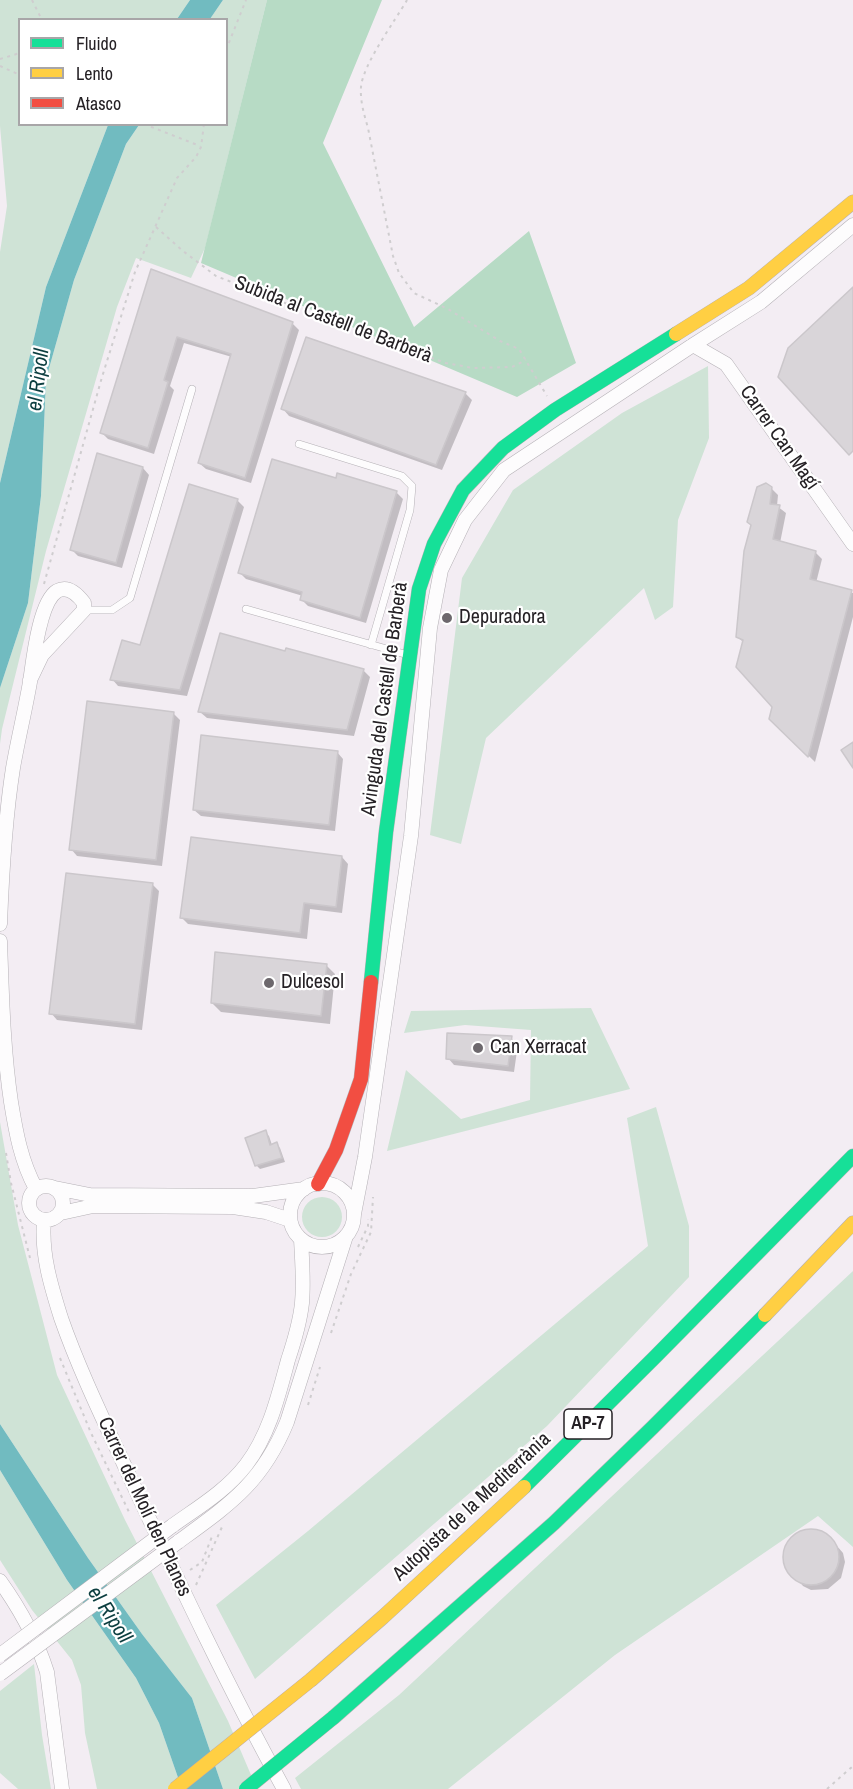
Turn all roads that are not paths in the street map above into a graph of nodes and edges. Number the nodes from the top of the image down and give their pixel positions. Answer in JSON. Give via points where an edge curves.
{"nodes":[{"id":1,"x":853,"y":202,"type":"edge"},
{"id":2,"x":853,"y":225,"type":"edge"},
{"id":3,"x":693,"y":345,"type":"junction"},
{"id":4,"x":192,"y":388,"type":"dead end"},
{"id":5,"x":299,"y":444,"type":"dead end"},
{"id":6,"x":853,"y":544,"type":"edge"},
{"id":7,"x":246,"y":609,"type":"dead end"},
{"id":8,"x":84,"y":610,"type":"junction"},
{"id":9,"x":371,"y":645,"type":"junction"},
{"id":10,"x":411,"y":656,"type":"junction"},
{"id":11,"x":30,"y":680,"type":"junction"},
{"id":12,"x":0,"y":924,"type":"edge"},
{"id":13,"x":0,"y":941,"type":"edge"},
{"id":14,"x":853,"y":1156,"type":"edge"},
{"id":15,"x":311,"y":1186,"type":"junction"},
{"id":16,"x":55,"y":1188,"type":"junction"},
{"id":17,"x":36,"y":1189,"type":"junction"},
{"id":18,"x":61,"y":1213,"type":"junction"},
{"id":19,"x":354,"y":1214,"type":"junction"},
{"id":20,"x":44,"y":1220,"type":"junction"},
{"id":21,"x":290,"y":1220,"type":"junction"},
{"id":22,"x":853,"y":1223,"type":"edge"},
{"id":23,"x":346,"y":1236,"type":"junction"},
{"id":24,"x":301,"y":1239,"type":"junction"},
{"id":25,"x":0,"y":1581,"type":"edge"},
{"id":26,"x":0,"y":1655,"type":"edge"},
{"id":27,"x":0,"y":1674,"type":"edge"},
{"id":28,"x":282,"y":1786,"type":"edge"},
{"id":29,"x":62,"y":1789,"type":"edge"},
{"id":30,"x":175,"y":1789,"type":"edge"},
{"id":31,"x":246,"y":1789,"type":"edge"}],
"edges":[{"from":1,"to":10,"type":"main road","name":"Avinguda del Castell de Barberà","via":[[749,288],[555,410],[503,448],[463,490],[434,544],[419,589]]},
{"from":2,"to":3,"type":"street","name":"Avinguda del Castell de Barberà","via":[[761,302]]},
{"from":3,"to":6,"type":"street","name":"Carrer Can Magí","via":[[726,364]]},
{"from":3,"to":19,"type":"street","name":"Avinguda del Castell de Barberà","via":[[504,470],[465,520],[441,570],[430,628],[411,836]]},
{"from":4,"to":8,"type":"lane","via":[[130,598],[112,610]]},
{"from":5,"to":9,"type":"lane","via":[[402,476],[412,486],[410,510]]},
{"from":7,"to":9,"type":"lane"},
{"from":8,"to":11,"type":"street","via":[[42,655]]},
{"from":8,"to":11,"type":"street","via":[[84,603],[72,592],[56,591],[40,625]]},
{"from":9,"to":10,"type":"lane"},
{"from":10,"to":15,"type":"main road","name":"Avinguda del Castell de Barberà","via":[[386,832],[362,1079],[336,1150]]},
{"from":11,"to":12,"type":"street","via":[[13,770]]},
{"from":13,"to":17,"type":"street","via":[[4,1056],[17,1137]]},
{"from":14,"to":30,"type":"main road","name":"Autopista de la Mediterrània","number":"AP-7","bridge":true,"via":[[589,1423],[436,1569],[312,1679]]},
{"from":15,"to":16,"type":"street","via":[[241,1196],[90,1194]]},
{"from":15,"to":19,"type":"street","via":[[328,1184],[338,1188],[346,1194]]},
{"from":15,"to":21,"type":"street","via":[[293,1202]]},
{"from":16,"to":17,"type":"street"},
{"from":16,"to":18,"type":"street","via":[[62,1196]]},
{"from":17,"to":20,"type":"street","via":[[30,1198],[30,1210]]},
{"from":18,"to":20,"type":"street"},
{"from":18,"to":21,"type":"street","via":[[93,1206],[233,1207]]},
{"from":19,"to":23,"type":"street"},
{"from":20,"to":28,"type":"street","name":"Carrer del Molí den Planes","via":[[46,1266],[76,1361],[220,1670]]},
{"from":21,"to":24,"type":"street"},
{"from":22,"to":31,"type":"main road","number":"AP-7","bridge":true,"via":[[584,1494],[453,1614]]},
{"from":23,"to":24,"type":"street","via":[[319,1247]]},
{"from":23,"to":27,"type":"street","bridge":true,"via":[[287,1422],[264,1467],[235,1500]]},
{"from":24,"to":26,"type":"street","bridge":true,"via":[[303,1287],[297,1331],[263,1437],[245,1466],[229,1483]]},
{"from":25,"to":29,"type":"street","via":[[43,1658]]}]}
